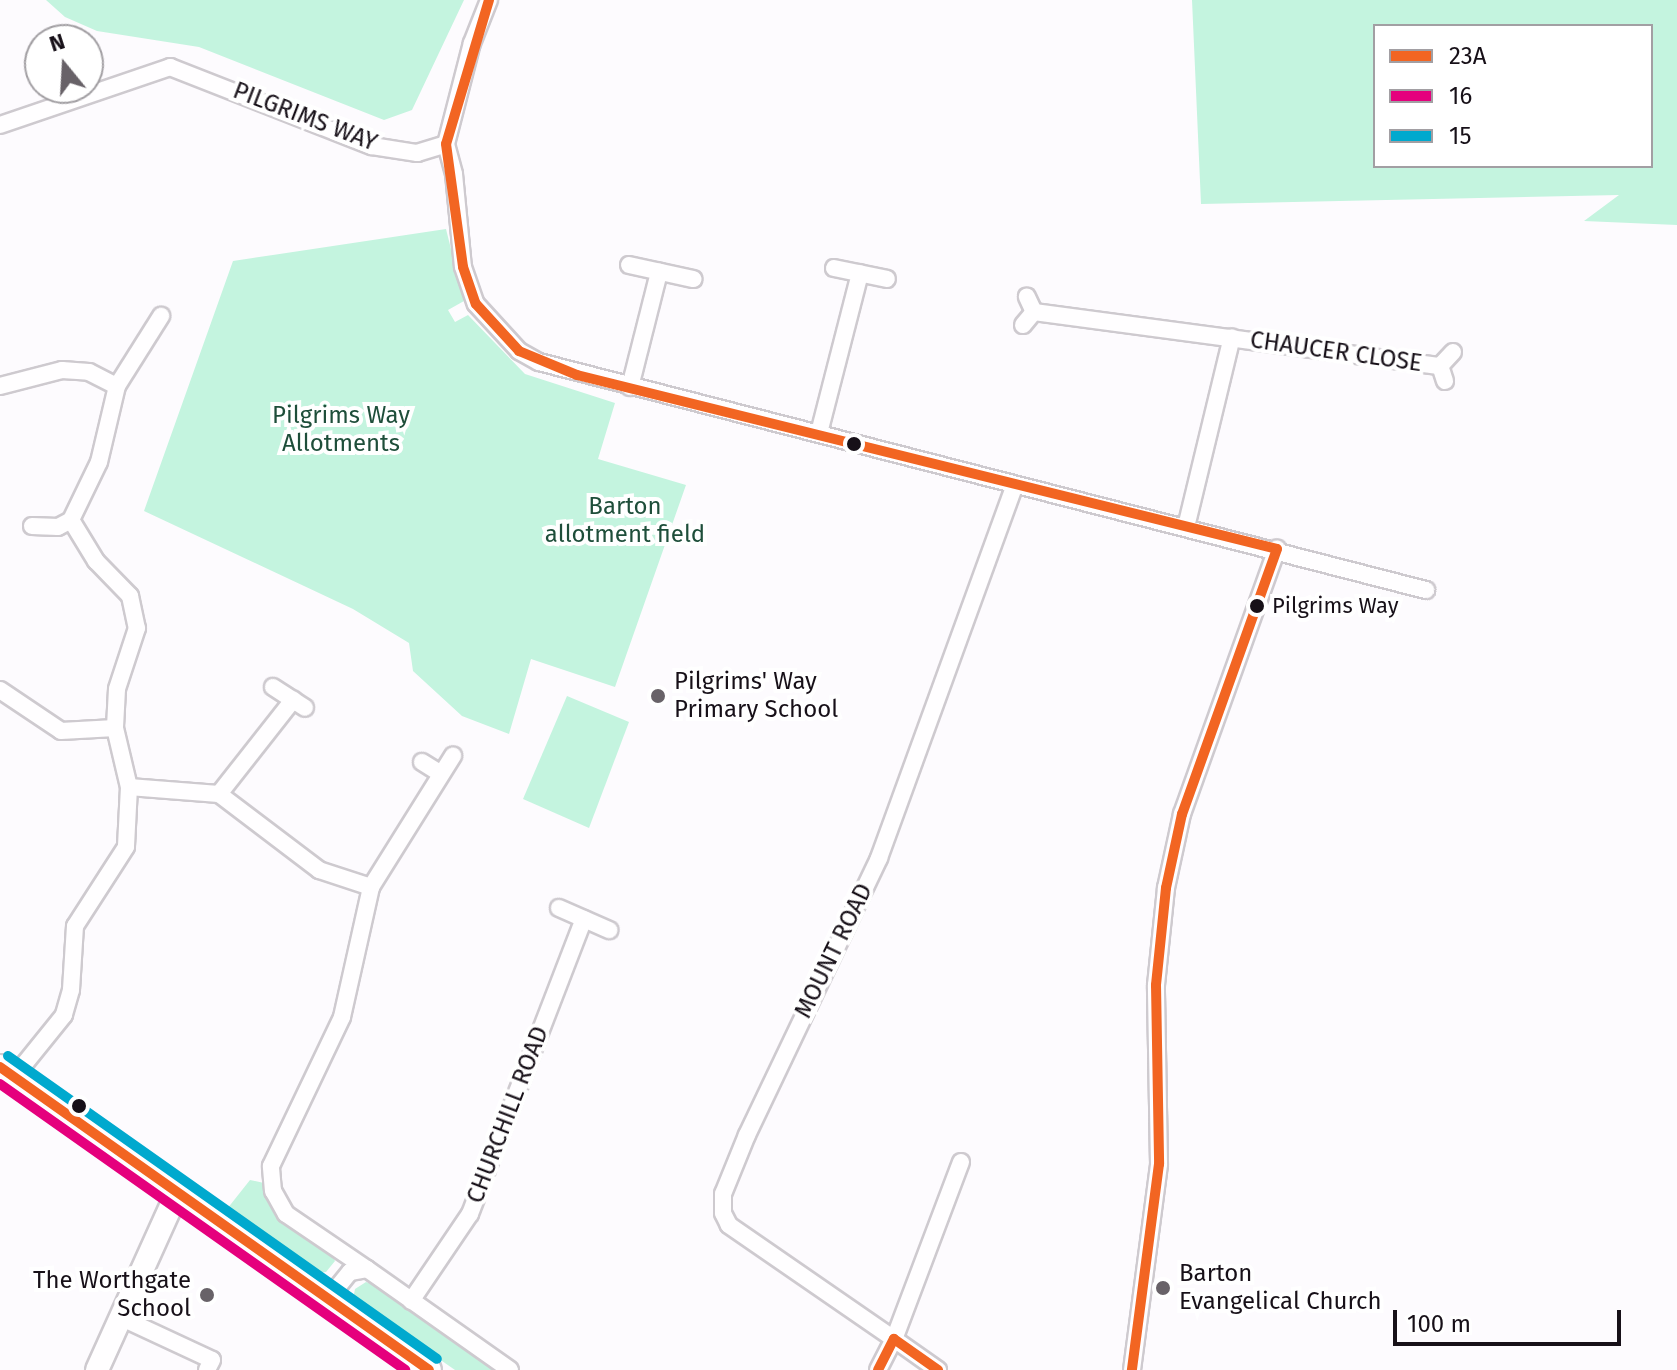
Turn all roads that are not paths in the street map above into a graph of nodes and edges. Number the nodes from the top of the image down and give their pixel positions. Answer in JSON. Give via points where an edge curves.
{"nodes":[{"id":1,"x":489,"y":0,"type":"edge"},
{"id":2,"x":0,"y":125,"type":"edge"},
{"id":3,"x":446,"y":144,"type":"junction"},
{"id":4,"x":629,"y":265,"type":"dead end"},
{"id":5,"x":834,"y":268,"type":"dead end"},
{"id":6,"x":659,"y":272,"type":"junction"},
{"id":7,"x":860,"y":273,"type":"junction"},
{"id":8,"x":693,"y":279,"type":"dead end"},
{"id":9,"x":887,"y":279,"type":"dead end"},
{"id":10,"x":161,"y":316,"type":"dead end"},
{"id":11,"x":1023,"y":325,"type":"dead end"},
{"id":12,"x":1232,"y":337,"type":"junction"},
{"id":13,"x":1453,"y":352,"type":"dead end"},
{"id":14,"x":0,"y":386,"type":"edge"},
{"id":15,"x":117,"y":386,"type":"junction"},
{"id":16,"x":630,"y":387,"type":"junction"},
{"id":17,"x":819,"y":433,"type":"junction"},
{"id":18,"x":1015,"y":485,"type":"junction"},
{"id":19,"x":71,"y":520,"type":"junction"},
{"id":20,"x":32,"y":526,"type":"dead end"},
{"id":21,"x":1186,"y":527,"type":"junction"},
{"id":22,"x":1277,"y":549,"type":"junction"},
{"id":23,"x":1426,"y":590,"type":"dead end"},
{"id":24,"x":273,"y":687,"type":"dead end"},
{"id":25,"x":0,"y":690,"type":"edge"},
{"id":26,"x":115,"y":728,"type":"junction"},
{"id":27,"x":453,"y":756,"type":"dead end"},
{"id":28,"x":422,"y":762,"type":"dead end"},
{"id":29,"x":441,"y":774,"type":"junction"},
{"id":30,"x":129,"y":787,"type":"junction"},
{"id":31,"x":219,"y":794,"type":"junction"},
{"id":32,"x":371,"y":887,"type":"junction"},
{"id":33,"x":559,"y":908,"type":"dead end"},
{"id":34,"x":584,"y":919,"type":"junction"},
{"id":35,"x":609,"y":930,"type":"dead end"},
{"id":36,"x":7,"y":1072,"type":"edge"},
{"id":37,"x":961,"y":1162,"type":"dead end"},
{"id":38,"x":177,"y":1193,"type":"junction"},
{"id":39,"x":358,"y":1270,"type":"junction"},
{"id":40,"x":328,"y":1299,"type":"junction"},
{"id":41,"x":411,"y":1301,"type":"junction"},
{"id":42,"x":122,"y":1318,"type":"junction"},
{"id":43,"x":894,"y":1339,"type":"junction"},
{"id":44,"x":97,"y":1370,"type":"edge"},
{"id":45,"x":207,"y":1370,"type":"edge"},
{"id":46,"x":429,"y":1370,"type":"edge"},
{"id":47,"x":510,"y":1370,"type":"edge"},
{"id":48,"x":878,"y":1370,"type":"edge"},
{"id":49,"x":938,"y":1370,"type":"edge"},
{"id":50,"x":1132,"y":1370,"type":"edge"}],
"edges":[{"from":1,"to":3,"type":"street"},
{"from":2,"to":3,"type":"street","name":"PILGRIMS WAY","via":[[152,70],[186,70],[372,146],[417,153]]},
{"from":3,"to":16,"type":"street","via":[[454,174],[457,230],[476,304],[519,351],[577,375]]},
{"from":4,"to":6,"type":"street"},
{"from":5,"to":7,"type":"street"},
{"from":6,"to":8,"type":"street"},
{"from":6,"to":16,"type":"street"},
{"from":7,"to":9,"type":"street"},
{"from":7,"to":17,"type":"street"},
{"from":10,"to":15,"type":"street"},
{"from":11,"to":12,"type":"street","name":"CHAUCER CLOSE","via":[[1030,305]]},
{"from":12,"to":13,"type":"street","name":"CHAUCER CLOSE","via":[[1442,374]]},
{"from":12,"to":21,"type":"street","name":"CHAUCER CLOSE"},
{"from":14,"to":15,"type":"street","via":[[62,370],[89,372]]},
{"from":15,"to":19,"type":"street","via":[[99,462]]},
{"from":16,"to":17,"type":"street"},
{"from":17,"to":18,"type":"street"},
{"from":18,"to":21,"type":"street"},
{"from":18,"to":43,"type":"street","name":"MOUNT ROAD","via":[[879,858],[723,1194],[729,1225]]},
{"from":19,"to":20,"type":"street","via":[[58,527]]},
{"from":19,"to":26,"type":"street","via":[[136,610],[137,628],[117,689]]},
{"from":21,"to":22,"type":"street"},
{"from":22,"to":23,"type":"street"},
{"from":22,"to":50,"type":"street","via":[[1182,814],[1166,888],[1156,985],[1159,1164]]},
{"from":24,"to":31,"type":"street","via":[[299,704]]},
{"from":25,"to":26,"type":"street","via":[[61,731]]},
{"from":26,"to":30,"type":"street"},
{"from":27,"to":29,"type":"street"},
{"from":28,"to":29,"type":"street"},
{"from":29,"to":32,"type":"street"},
{"from":30,"to":31,"type":"street"},
{"from":30,"to":36,"type":"street","via":[[126,847],[75,926],[64,1015]]},
{"from":31,"to":32,"type":"street","via":[[319,870]]},
{"from":32,"to":39,"type":"street","via":[[342,1017],[271,1166],[273,1191],[286,1214]]},
{"from":33,"to":34,"type":"street"},
{"from":34,"to":35,"type":"street"},
{"from":34,"to":41,"type":"street","name":"CHURCHILL ROAD","via":[[470,1214]]},
{"from":36,"to":38,"type":"main road"},
{"from":37,"to":43,"type":"street"},
{"from":38,"to":40,"type":"main road"},
{"from":38,"to":42,"type":"main road"},
{"from":39,"to":40,"type":"street"},
{"from":39,"to":41,"type":"street"},
{"from":40,"to":46,"type":"main road"},
{"from":41,"to":47,"type":"street"},
{"from":42,"to":44,"type":"main road"},
{"from":42,"to":45,"type":"street","via":[[212,1360]]},
{"from":43,"to":48,"type":"street"},
{"from":43,"to":49,"type":"street","name":"MOUNT ROAD"}]}
